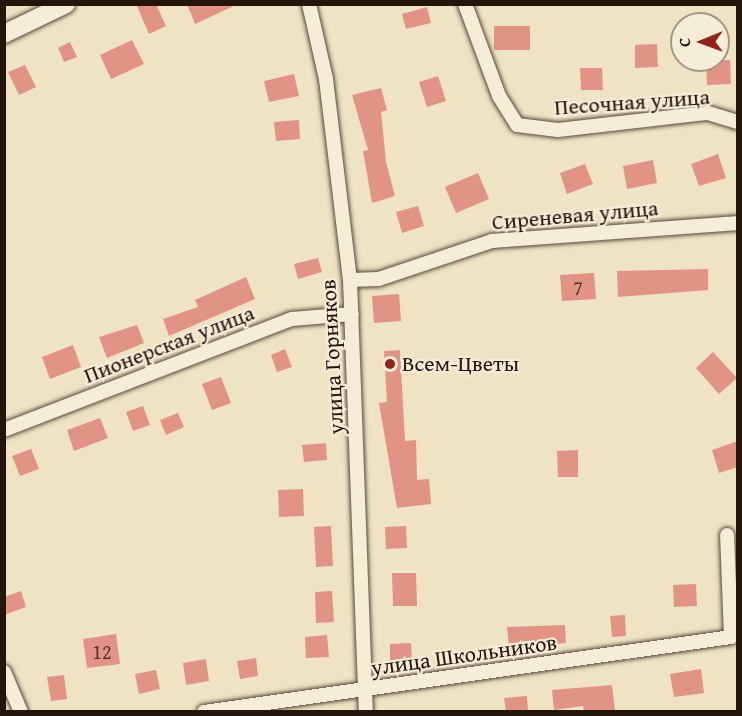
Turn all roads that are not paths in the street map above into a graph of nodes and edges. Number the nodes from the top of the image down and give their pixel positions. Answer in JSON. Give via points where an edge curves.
{"nodes":[{"id":1,"x":66,"y":4,"type":"edge"},
{"id":2,"x":309,"y":4,"type":"edge"},
{"id":3,"x":465,"y":4,"type":"edge"},
{"id":4,"x":4,"y":34,"type":"edge"},
{"id":5,"x":738,"y":122,"type":"edge"},
{"id":6,"x":738,"y":223,"type":"edge"},
{"id":7,"x":350,"y":280,"type":"junction"},
{"id":8,"x":352,"y":314,"type":"junction"},
{"id":9,"x":4,"y":430,"type":"edge"},
{"id":10,"x":727,"y":535,"type":"dead end"},
{"id":11,"x":4,"y":672,"type":"edge"},
{"id":12,"x":365,"y":692,"type":"junction"},
{"id":13,"x":21,"y":711,"type":"edge"},
{"id":14,"x":204,"y":711,"type":"edge"},
{"id":15,"x":366,"y":711,"type":"edge"}],
"edges":[{"from":1,"to":4,"type":"main road"},
{"from":2,"to":7,"type":"street","name":"улица Горняков","via":[[326,79]]},
{"from":3,"to":5,"type":"street","name":"Песочная улица","via":[[499,96],[517,125],[558,130],[708,113]]},
{"from":6,"to":7,"type":"street","name":"Сиреневая улица","via":[[492,241],[379,279]]},
{"from":7,"to":8,"type":"street","name":"улица Горняков"},
{"from":8,"to":9,"type":"street","name":"Пионерская улица","via":[[292,319]]},
{"from":8,"to":12,"type":"street","name":"улица Горняков"},
{"from":10,"to":12,"type":"street","name":"улица Школьников","via":[[731,637]]},
{"from":11,"to":13,"type":"street"},
{"from":12,"to":14,"type":"street","name":"улица Школьников"},
{"from":12,"to":15,"type":"street","name":"улица Горняков"}]}
